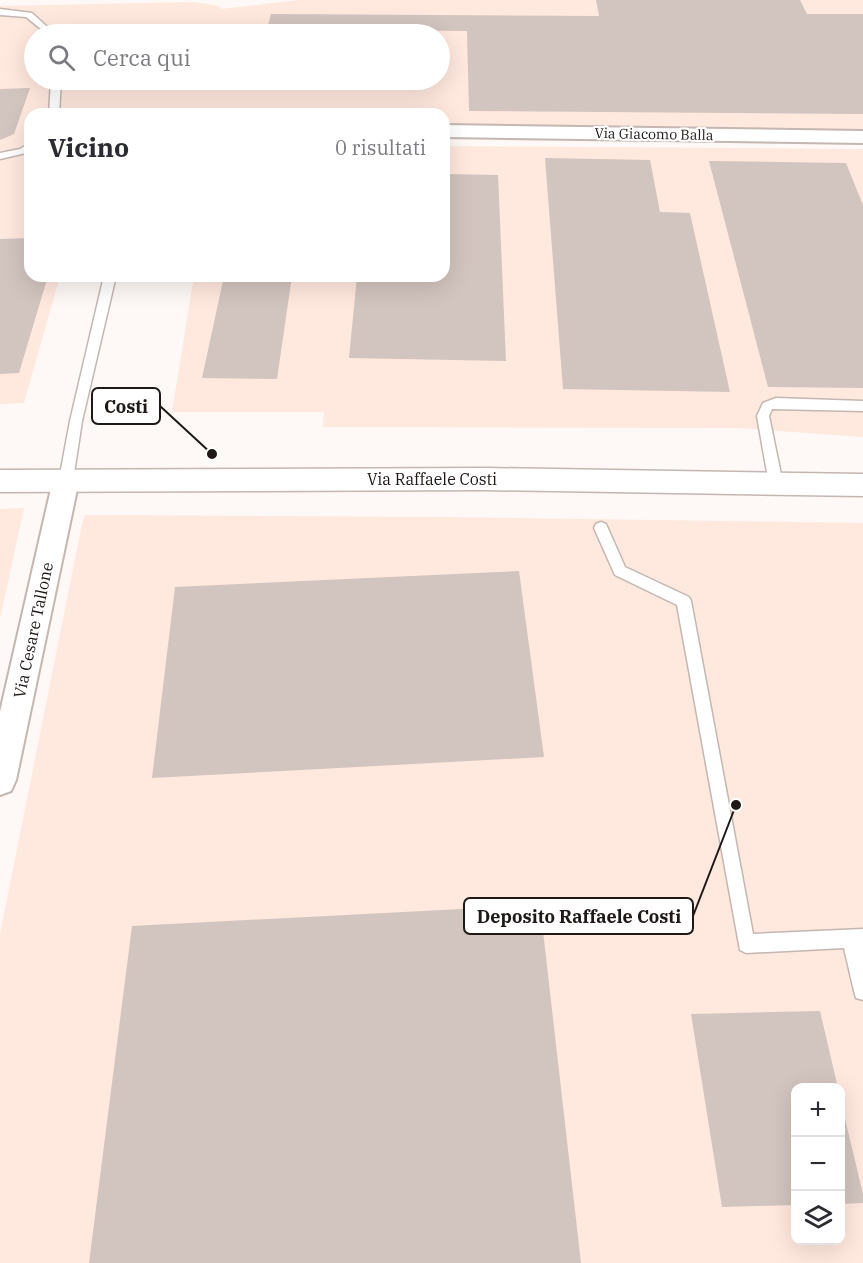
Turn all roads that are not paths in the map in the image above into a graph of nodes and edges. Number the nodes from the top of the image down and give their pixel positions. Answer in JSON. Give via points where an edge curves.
{"nodes":[{"id":1,"x":0,"y":12,"type":"edge"},
{"id":2,"x":42,"y":24,"type":"edge"},
{"id":3,"x":55,"y":90,"type":"edge"},
{"id":4,"x":54,"y":108,"type":"edge"},
{"id":5,"x":450,"y":131,"type":"edge"},
{"id":6,"x":863,"y":137,"type":"edge"},
{"id":7,"x":24,"y":150,"type":"edge"},
{"id":8,"x":0,"y":156,"type":"edge"},
{"id":9,"x":109,"y":282,"type":"edge"},
{"id":10,"x":863,"y":406,"type":"edge"},
{"id":11,"x":66,"y":480,"type":"junction"},
{"id":12,"x":0,"y":481,"type":"edge"},
{"id":13,"x":776,"y":484,"type":"junction"},
{"id":14,"x":863,"y":485,"type":"edge"},
{"id":15,"x":601,"y":528,"type":"dead end"},
{"id":16,"x":0,"y":780,"type":"edge"},
{"id":17,"x":857,"y":938,"type":"edge"},
{"id":18,"x":863,"y":991,"type":"edge"}],
"edges":[{"from":1,"to":2,"type":"lane","via":[[34,15]]},
{"from":3,"to":4,"type":"lane"},
{"from":5,"to":6,"type":"street","name":"Via Giacomo Balla"},
{"from":7,"to":8,"type":"lane"},
{"from":9,"to":11,"type":"lane"},
{"from":10,"to":13,"type":"lane","via":[[767,406],[764,416]]},
{"from":11,"to":12,"type":"street","name":"Via Raffaele Costi"},
{"from":11,"to":13,"type":"street","name":"Via Raffaele Costi","via":[[485,479]]},
{"from":11,"to":16,"type":"street","name":"Via Cesare Tallone"},
{"from":13,"to":14,"type":"street","name":"Via Raffaele Costi"},
{"from":15,"to":17,"type":"lane","via":[[620,571],[684,601],[746,944]]},
{"from":17,"to":18,"type":"lane"}]}
